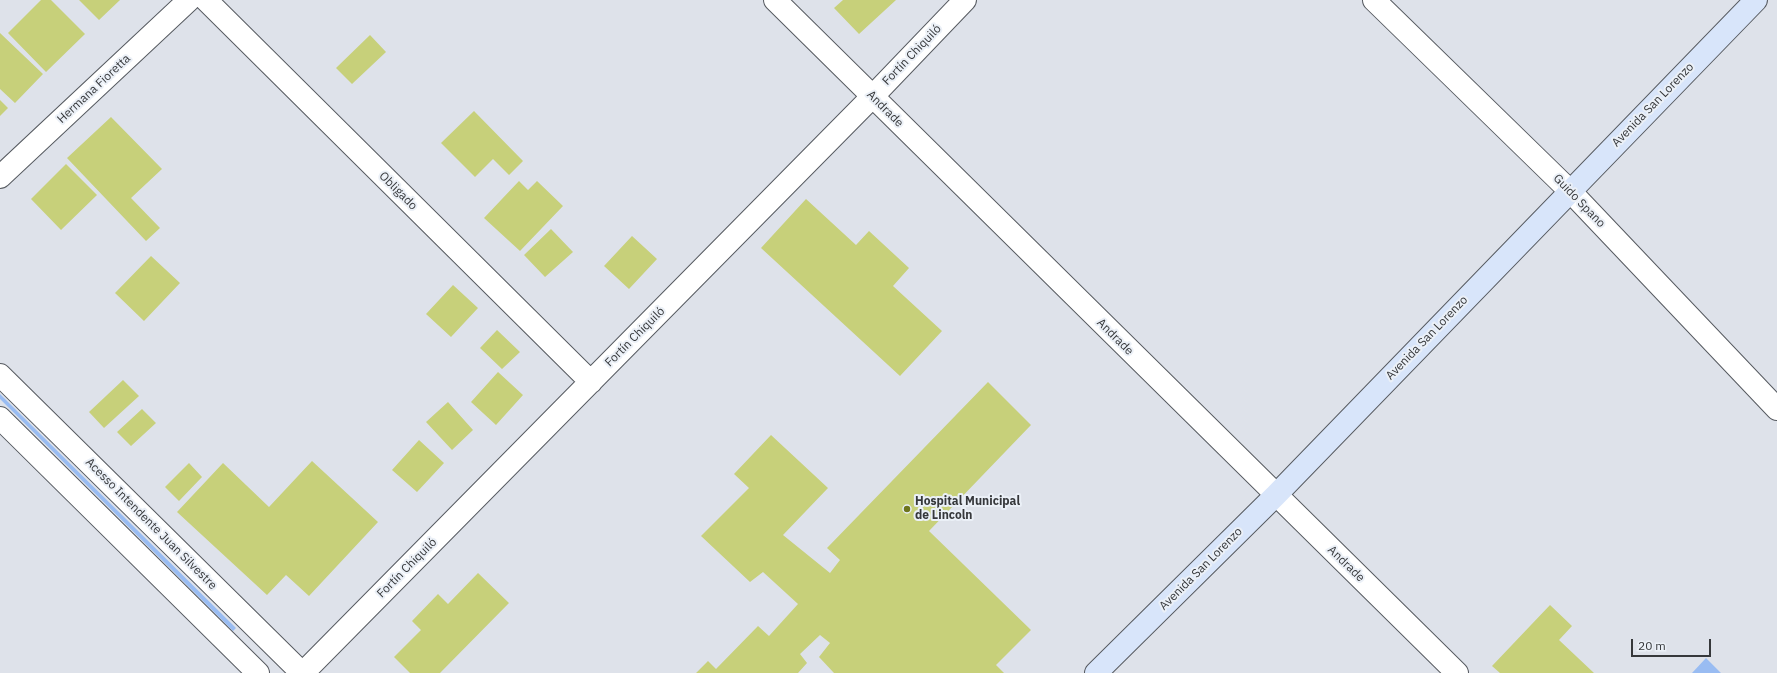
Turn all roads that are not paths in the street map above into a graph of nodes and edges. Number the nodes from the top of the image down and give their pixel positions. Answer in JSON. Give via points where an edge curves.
{"nodes":[{"id":1,"x":189,"y":0,"type":"edge"},
{"id":2,"x":206,"y":0,"type":"edge"},
{"id":3,"x":775,"y":0,"type":"edge"},
{"id":4,"x":965,"y":0,"type":"edge"},
{"id":5,"x":1374,"y":0,"type":"edge"},
{"id":6,"x":1756,"y":0,"type":"edge"},
{"id":7,"x":872,"y":97,"type":"junction"},
{"id":8,"x":0,"y":178,"type":"edge"},
{"id":9,"x":1570,"y":191,"type":"junction"},
{"id":10,"x":0,"y":375,"type":"edge"},
{"id":11,"x":591,"y":382,"type":"junction"},
{"id":12,"x":1777,"y":409,"type":"edge"},
{"id":13,"x":0,"y":418,"type":"edge"},
{"id":14,"x":1276,"y":495,"type":"junction"},
{"id":15,"x":258,"y":673,"type":"edge"},
{"id":16,"x":302,"y":673,"type":"edge"},
{"id":17,"x":1096,"y":673,"type":"edge"},
{"id":18,"x":1457,"y":673,"type":"edge"}],
"edges":[{"from":1,"to":8,"type":"street","name":"Hermana Fioretta"},
{"from":2,"to":11,"type":"street","name":"Obligado"},
{"from":3,"to":7,"type":"street","name":"Andrade"},
{"from":4,"to":7,"type":"street","name":"Fortín Chiquiló"},
{"from":5,"to":9,"type":"street","name":"Guido Spano"},
{"from":6,"to":9,"type":"main road","name":"Avenida San Lorenzo"},
{"from":7,"to":11,"type":"street","name":"Fortín Chiquiló"},
{"from":7,"to":14,"type":"street","name":"Andrade"},
{"from":9,"to":12,"type":"street","name":"Guido Spano"},
{"from":9,"to":14,"type":"main road","name":"Avenida San Lorenzo"},
{"from":10,"to":16,"type":"street","name":"Acesso Intendente Juan Silvestre"},
{"from":11,"to":16,"type":"street","name":"Fortín Chiquiló"},
{"from":13,"to":15,"type":"street"},
{"from":14,"to":17,"type":"main road","name":"Avenida San Lorenzo"},
{"from":14,"to":18,"type":"street","name":"Andrade"}]}
